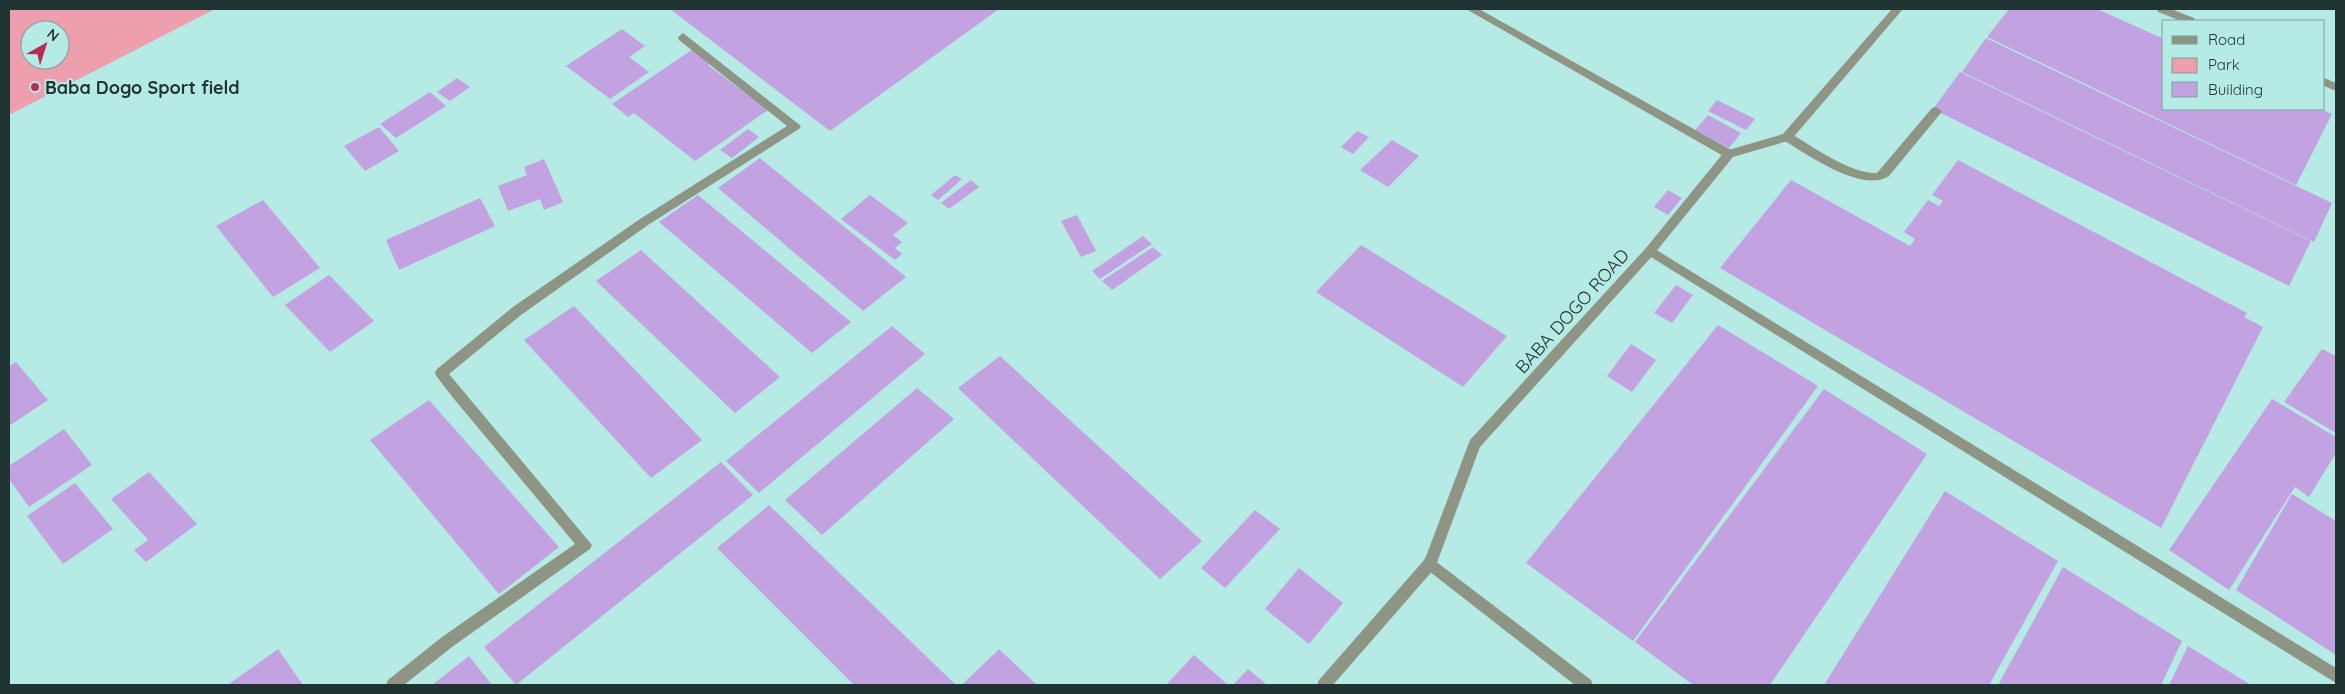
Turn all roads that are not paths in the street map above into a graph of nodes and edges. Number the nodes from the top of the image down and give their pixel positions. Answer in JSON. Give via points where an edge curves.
{"nodes":[{"id":1,"x":1472,"y":9,"type":"edge"},
{"id":2,"x":1898,"y":9,"type":"edge"},
{"id":3,"x":2162,"y":9,"type":"edge"},
{"id":4,"x":2188,"y":20,"type":"edge"},
{"id":5,"x":683,"y":37,"type":"dead end"},
{"id":6,"x":1936,"y":111,"type":"dead end"},
{"id":7,"x":1787,"y":137,"type":"junction"},
{"id":8,"x":1729,"y":154,"type":"junction"},
{"id":9,"x":1650,"y":251,"type":"junction"},
{"id":10,"x":1430,"y":563,"type":"junction"},
{"id":11,"x":2336,"y":676,"type":"edge"},
{"id":12,"x":394,"y":685,"type":"edge"},
{"id":13,"x":1324,"y":685,"type":"edge"},
{"id":14,"x":1586,"y":685,"type":"edge"}],
"edges":[{"from":1,"to":8,"type":"street"},
{"from":2,"to":7,"type":"street"},
{"from":3,"to":4,"type":"street"},
{"from":5,"to":12,"type":"street","via":[[795,126],[636,227],[517,311],[441,373],[586,544],[447,642]]},
{"from":6,"to":7,"type":"street","via":[[1880,177],[1862,176]]},
{"from":7,"to":8,"type":"street"},
{"from":8,"to":9,"type":"street","name":"BABA DOGO ROAD"},
{"from":9,"to":10,"type":"street","name":"BABA DOGO ROAD","via":[[1475,444]]},
{"from":9,"to":11,"type":"street"},
{"from":10,"to":13,"type":"street","name":"BABA DOGO ROAD"},
{"from":10,"to":14,"type":"street"}]}
